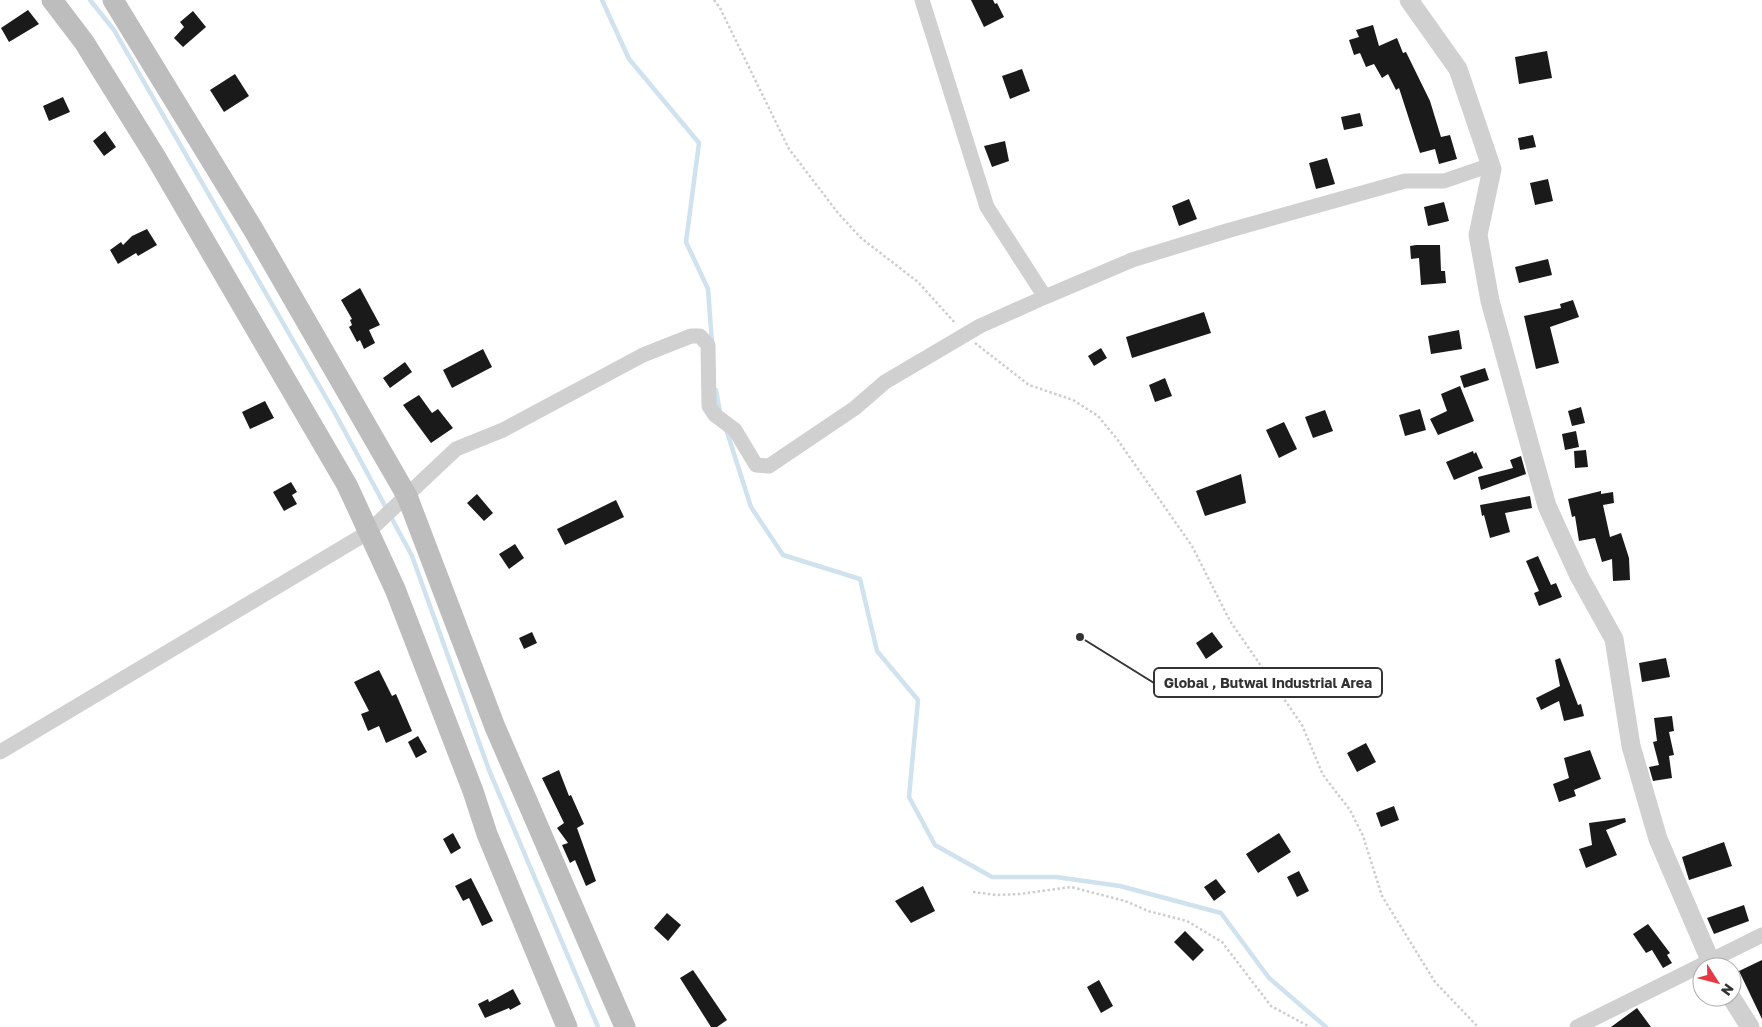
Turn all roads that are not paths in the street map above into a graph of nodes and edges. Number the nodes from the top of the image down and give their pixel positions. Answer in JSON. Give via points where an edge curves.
{"nodes":[{"id":1,"x":52,"y":0,"type":"edge"},
{"id":2,"x":113,"y":0,"type":"edge"},
{"id":3,"x":922,"y":0,"type":"edge"},
{"id":4,"x":1408,"y":0,"type":"edge"},
{"id":5,"x":1492,"y":169,"type":"junction"},
{"id":6,"x":1045,"y":297,"type":"junction"},
{"id":7,"x":403,"y":500,"type":"junction"},
{"id":8,"x":367,"y":533,"type":"junction"},
{"id":9,"x":0,"y":752,"type":"edge"},
{"id":10,"x":1762,"y":935,"type":"edge"},
{"id":11,"x":1708,"y":957,"type":"edge"},
{"id":12,"x":1721,"y":957,"type":"edge"},
{"id":13,"x":1692,"y":972,"type":"edge"},
{"id":14,"x":1737,"y":1007,"type":"edge"},
{"id":15,"x":567,"y":1027,"type":"edge"},
{"id":16,"x":625,"y":1027,"type":"edge"},
{"id":17,"x":1577,"y":1027,"type":"edge"},
{"id":18,"x":1750,"y":1027,"type":"edge"}],
"edges":[{"from":1,"to":8,"type":"main road","via":[[84,42],[234,290],[347,485]]},
{"from":2,"to":7,"type":"main road","via":[[253,229]]},
{"from":3,"to":6,"type":"street","via":[[986,207]]},
{"from":4,"to":5,"type":"street","via":[[1458,69]]},
{"from":5,"to":6,"type":"street","via":[[1482,168],[1444,181],[1405,181],[1230,230],[1132,260]]},
{"from":5,"to":11,"type":"street","via":[[1478,235],[1498,330],[1547,506],[1579,576],[1614,639],[1631,746],[1655,830]]},
{"from":6,"to":7,"type":"street","via":[[980,326],[884,382],[855,408],[768,466],[756,465],[729,423],[715,415],[709,406],[708,345],[700,336],[691,336],[643,355],[503,430],[456,449]]},
{"from":7,"to":8,"type":"street"},
{"from":7,"to":16,"type":"main road","via":[[495,727]]},
{"from":8,"to":9,"type":"street"},
{"from":8,"to":15,"type":"main road","via":[[395,589],[487,834]]},
{"from":10,"to":12,"type":"street"},
{"from":13,"to":17,"type":"street"},
{"from":14,"to":18,"type":"street"}]}
